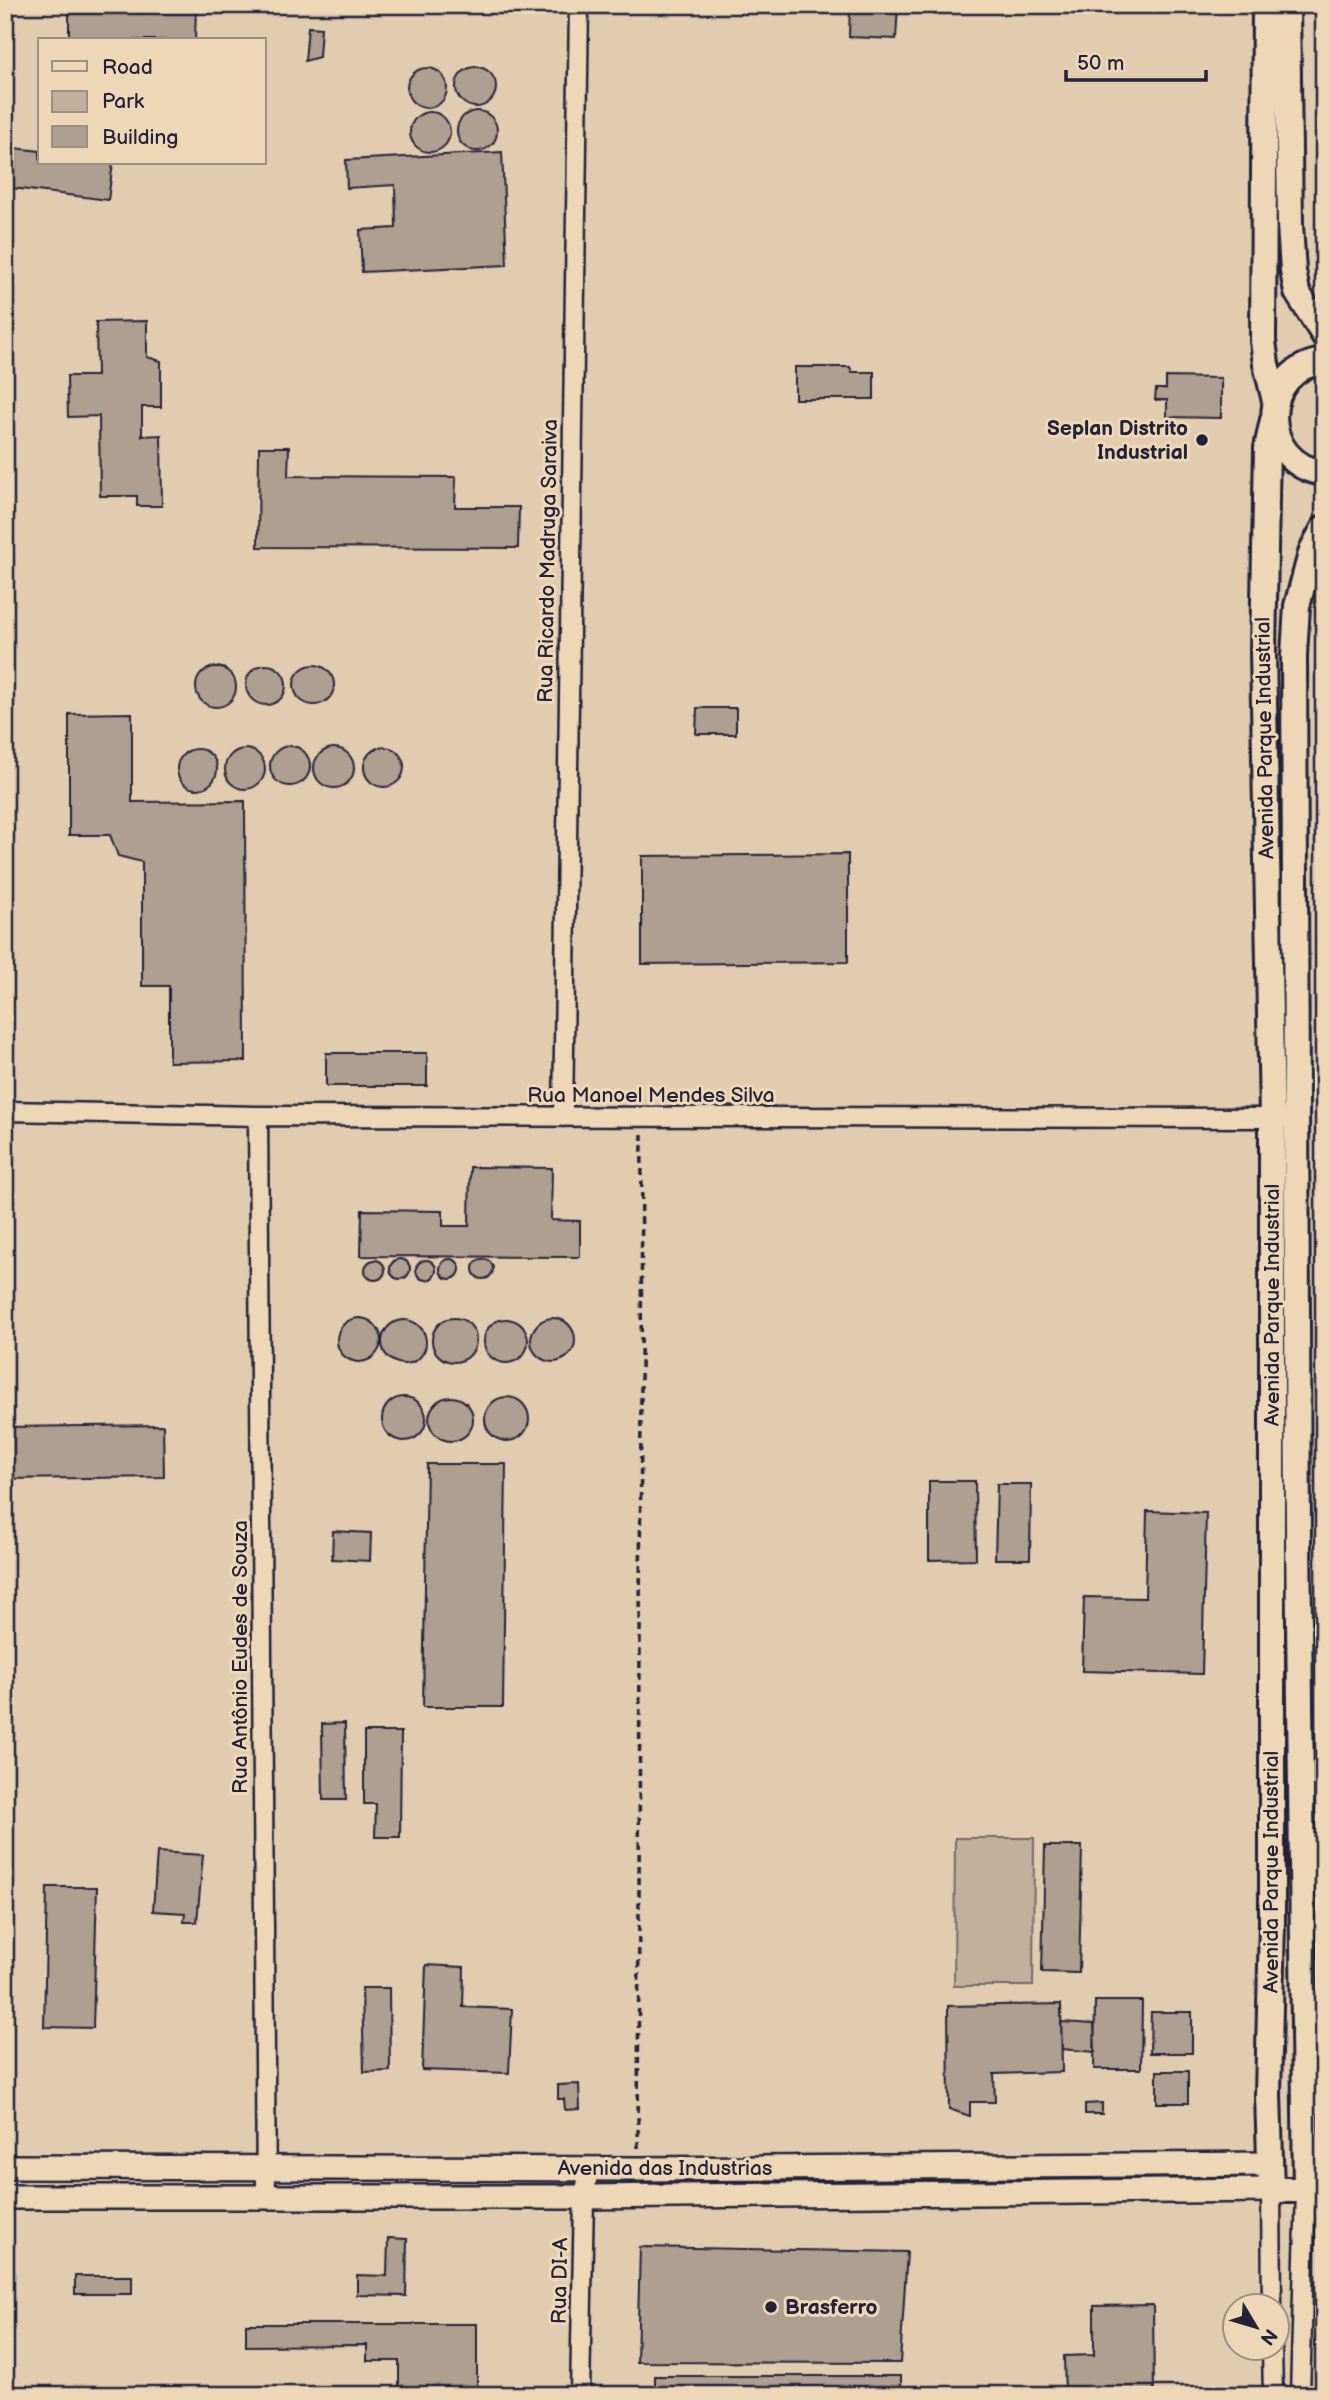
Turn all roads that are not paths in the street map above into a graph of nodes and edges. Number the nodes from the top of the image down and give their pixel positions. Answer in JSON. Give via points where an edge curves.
{"nodes":[{"id":1,"x":579,"y":5,"type":"edge"},
{"id":2,"x":1265,"y":5,"type":"edge"},
{"id":3,"x":1287,"y":5,"type":"edge"},
{"id":4,"x":1324,"y":335,"type":"edge"},
{"id":5,"x":1324,"y":361,"type":"edge"},
{"id":6,"x":1274,"y":410,"type":"junction"},
{"id":7,"x":1324,"y":473,"type":"edge"},
{"id":8,"x":1324,"y":528,"type":"edge"},
{"id":9,"x":1295,"y":731,"type":"junction"},
{"id":10,"x":1264,"y":732,"type":"junction"},
{"id":11,"x":5,"y":1111,"type":"edge"},
{"id":12,"x":258,"y":1116,"type":"junction"},
{"id":13,"x":563,"y":1117,"type":"junction"},
{"id":14,"x":1284,"y":1118,"type":"junction"},
{"id":15,"x":1298,"y":1493,"type":"junction"},
{"id":16,"x":1272,"y":1494,"type":"junction"},
{"id":17,"x":1301,"y":1791,"type":"junction"},
{"id":18,"x":1272,"y":1792,"type":"junction"},
{"id":19,"x":1270,"y":2164,"type":"junction"},
{"id":20,"x":926,"y":2166,"type":"junction"},
{"id":21,"x":5,"y":2167,"type":"edge"},
{"id":22,"x":266,"y":2169,"type":"junction"},
{"id":23,"x":589,"y":2169,"type":"junction"},
{"id":24,"x":1315,"y":2178,"type":"edge"},
{"id":25,"x":1271,"y":2190,"type":"junction"},
{"id":26,"x":921,"y":2194,"type":"junction"},
{"id":27,"x":5,"y":2197,"type":"edge"},
{"id":28,"x":266,"y":2197,"type":"junction"},
{"id":29,"x":584,"y":2197,"type":"junction"},
{"id":30,"x":1272,"y":2292,"type":"edge"},
{"id":31,"x":1272,"y":2362,"type":"edge"},
{"id":32,"x":580,"y":2395,"type":"edge"},
{"id":33,"x":1273,"y":2395,"type":"edge"},
{"id":34,"x":1300,"y":2395,"type":"edge"}],
"edges":[{"from":1,"to":13,"type":"street","name":"Rua Ricardo Madruga Saraiva"},
{"from":2,"to":6,"type":"main road","name":"Avenida Parque Industrial","via":[[1263,341]]},
{"from":3,"to":4,"type":"main road","via":[[1293,271],[1297,292]]},
{"from":5,"to":6,"type":"main road","via":[[1297,371],[1284,384]]},
{"from":6,"to":7,"type":"main road","via":[[1276,437],[1285,452],[1297,464]]},
{"from":6,"to":10,"type":"main road","name":"Avenida Parque Industrial","via":[[1267,448]]},
{"from":8,"to":9,"type":"main road","name":"Avenida Parque Industrial","via":[[1312,550],[1297,606]]},
{"from":9,"to":10,"type":"main road"},
{"from":9,"to":14,"type":"main road","name":"Avenida Parque Industrial"},
{"from":10,"to":14,"type":"main road","name":"Avenida Parque Industrial"},
{"from":11,"to":12,"type":"street","name":"Rua Manoel Mendes Silva"},
{"from":12,"to":13,"type":"street","name":"Rua Manoel Mendes Silva"},
{"from":12,"to":22,"type":"street","name":"Rua Antônio Eudes de Souza"},
{"from":13,"to":14,"type":"street","name":"Rua Manoel Mendes Silva"},
{"from":14,"to":15,"type":"main road","name":"Avenida Parque Industrial"},
{"from":14,"to":16,"type":"main road","name":"Avenida Parque Industrial"},
{"from":15,"to":16,"type":"main road"},
{"from":15,"to":17,"type":"main road","name":"Avenida Parque Industrial"},
{"from":16,"to":18,"type":"main road","name":"Avenida Parque Industrial"},
{"from":17,"to":18,"type":"main road"},
{"from":17,"to":24,"type":"main road","name":"Avenida Parque Industrial"},
{"from":18,"to":19,"type":"main road","name":"Avenida Parque Industrial"},
{"from":19,"to":20,"type":"street","name":"Avenida das Industrias"},
{"from":19,"to":24,"type":"main road","name":"Avenida das Industrias"},
{"from":19,"to":25,"type":"main road","name":"Avenida Parque Industrial"},
{"from":20,"to":23,"type":"street","name":"Avenida das Industrias"},
{"from":20,"to":26,"type":"street"},
{"from":21,"to":22,"type":"street","name":"Avenida das Industrias"},
{"from":22,"to":23,"type":"street","name":"Avenida das Industrias"},
{"from":22,"to":28,"type":"street","name":"Rua Antônio Eudes de Souza"},
{"from":23,"to":29,"type":"street","name":"Rua DI-A"},
{"from":24,"to":25,"type":"main road","name":"Avenida das Industrias"},
{"from":24,"to":34,"type":"street"},
{"from":25,"to":26,"type":"street","name":"Avenida das Industrias"},
{"from":25,"to":30,"type":"street"},
{"from":26,"to":29,"type":"street","name":"Avenida das Industrias"},
{"from":27,"to":28,"type":"street","name":"Avenida das Industrias"},
{"from":28,"to":29,"type":"street","name":"Avenida das Industrias"},
{"from":29,"to":32,"type":"street","name":"Rua DI-A"},
{"from":31,"to":33,"type":"street"}]}
